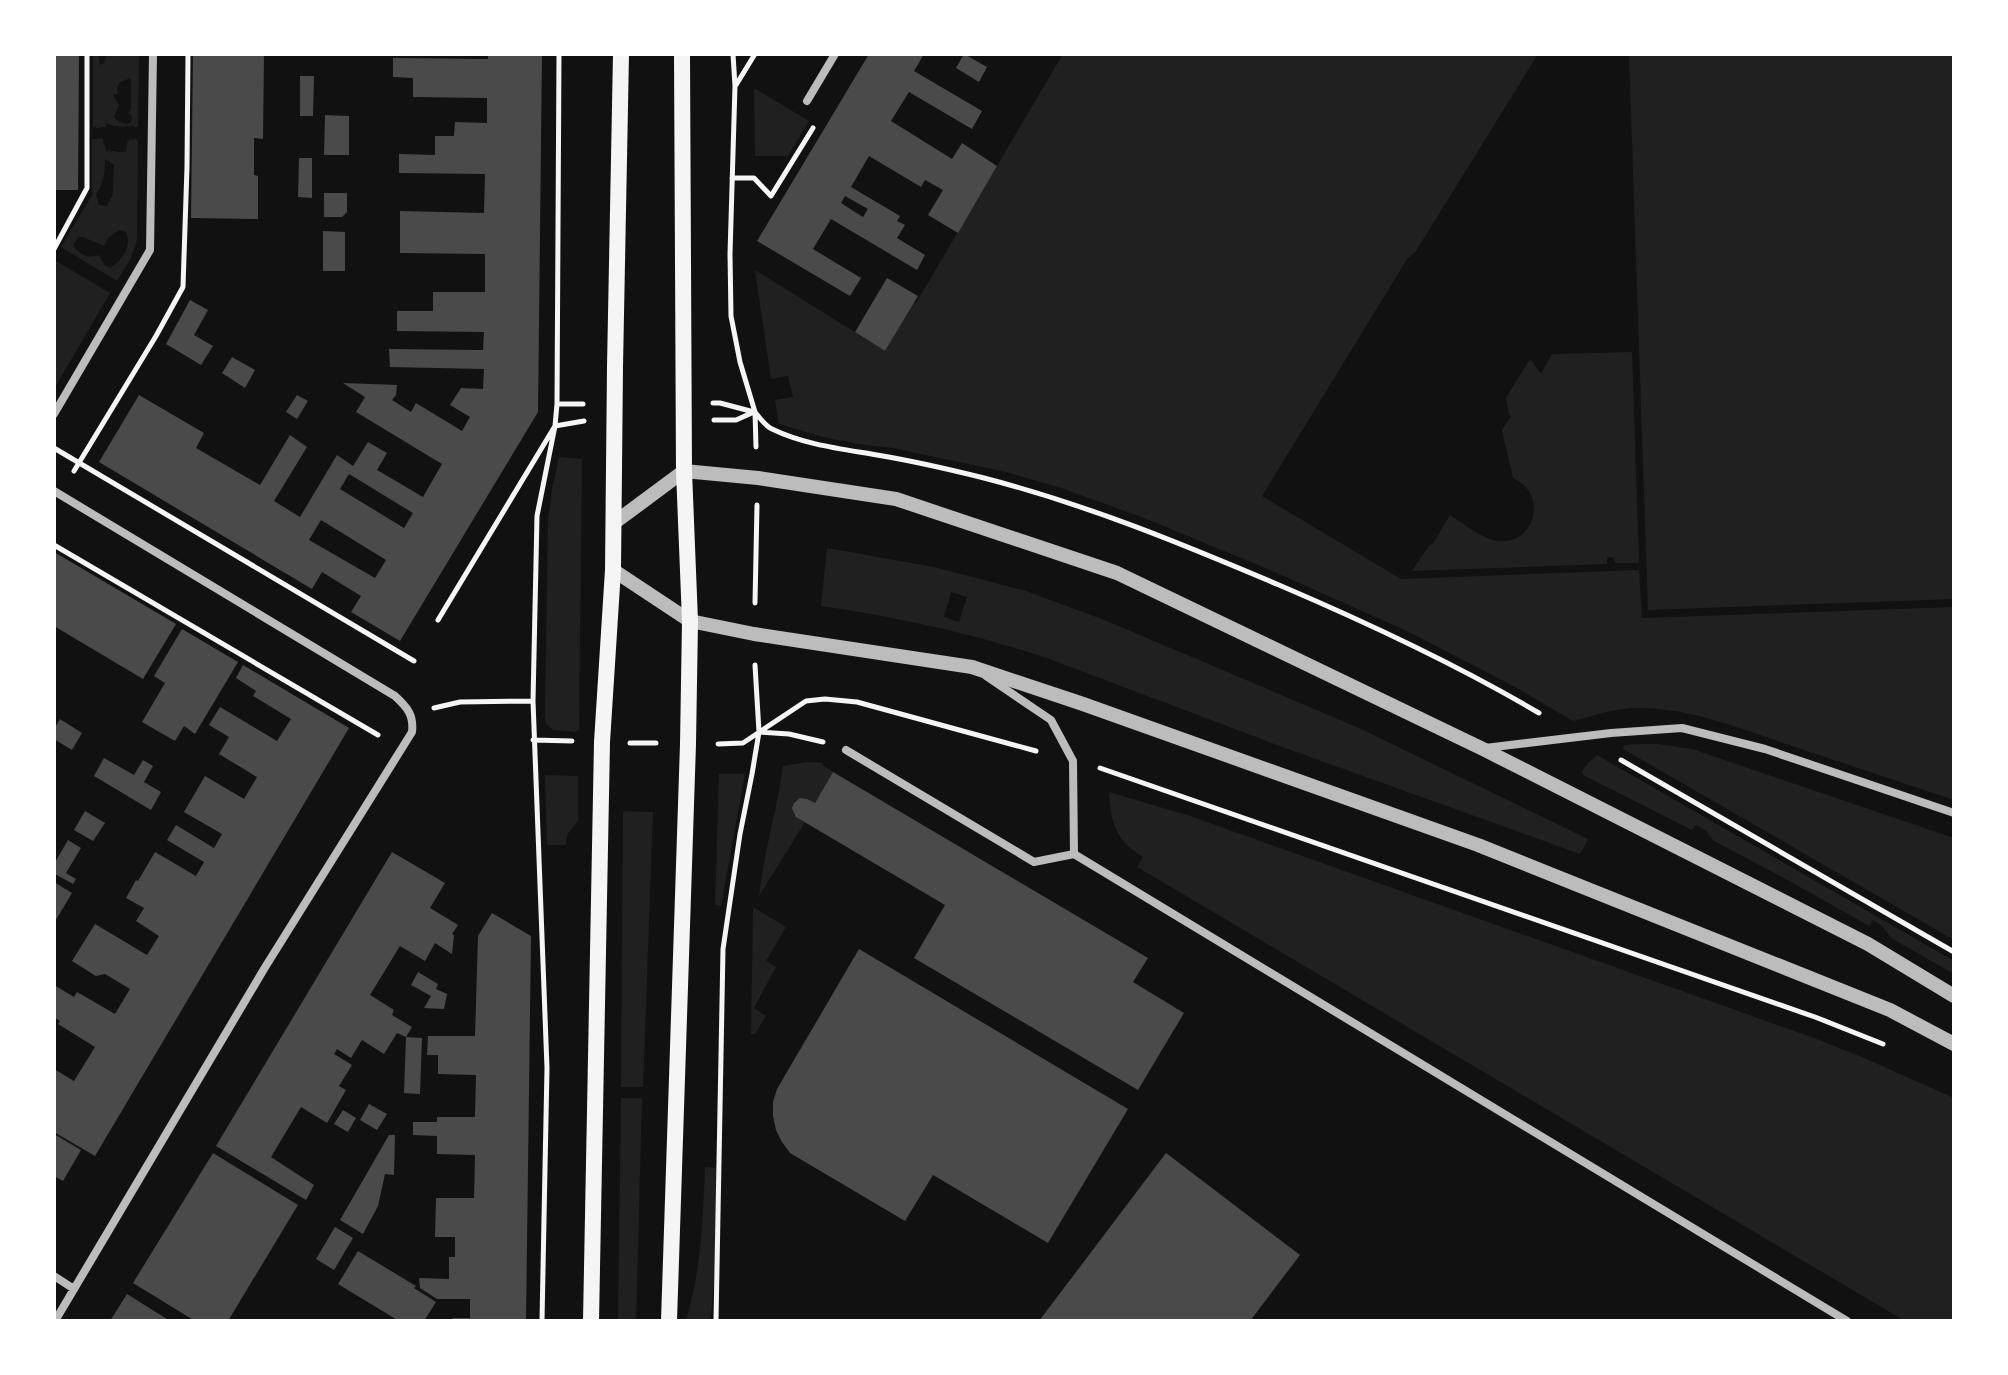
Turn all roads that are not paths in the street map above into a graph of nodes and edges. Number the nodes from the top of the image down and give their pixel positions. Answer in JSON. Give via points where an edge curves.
{"nodes":[{"id":1,"x":153,"y":54,"type":"edge"},
{"id":2,"x":621,"y":54,"type":"edge"},
{"id":3,"x":682,"y":54,"type":"edge"},
{"id":4,"x":835,"y":54,"type":"edge"},
{"id":5,"x":807,"y":101,"type":"road end"},
{"id":6,"x":54,"y":414,"type":"edge"},
{"id":7,"x":684,"y":471,"type":"junction"},
{"id":8,"x":54,"y":491,"type":"edge"},
{"id":9,"x":614,"y":523,"type":"junction"},
{"id":10,"x":613,"y":570,"type":"junction"},
{"id":11,"x":690,"y":621,"type":"junction"},
{"id":12,"x":972,"y":667,"type":"junction"},
{"id":13,"x":1483,"y":749,"type":"junction"},
{"id":14,"x":846,"y":750,"type":"road end"},
{"id":15,"x":1954,"y":813,"type":"edge"},
{"id":16,"x":1074,"y":854,"type":"junction"},
{"id":17,"x":1954,"y":996,"type":"edge"},
{"id":18,"x":1954,"y":1044,"type":"edge"},
{"id":19,"x":54,"y":1276,"type":"edge"},
{"id":20,"x":74,"y":1289,"type":"junction"},
{"id":21,"x":55,"y":1321,"type":"edge"},
{"id":22,"x":591,"y":1321,"type":"edge"},
{"id":23,"x":669,"y":1321,"type":"edge"},
{"id":24,"x":1847,"y":1321,"type":"edge"}],
"edges":[{"from":1,"to":6,"type":"street","via":[[150,250]]},
{"from":2,"to":9,"type":"main road"},
{"from":3,"to":7,"type":"main road"},
{"from":4,"to":5,"type":"street"},
{"from":7,"to":9,"type":"street"},
{"from":7,"to":11,"type":"main road"},
{"from":7,"to":13,"type":"street","via":[[896,499],[1117,573]]},
{"from":8,"to":20,"type":"street","via":[[395,696],[413,721],[402,749]]},
{"from":9,"to":10,"type":"main road"},
{"from":10,"to":11,"type":"street"},
{"from":10,"to":22,"type":"main road","via":[[602,742]]},
{"from":11,"to":12,"type":"street"},
{"from":11,"to":23,"type":"main road"},
{"from":12,"to":16,"type":"street","via":[[1051,720],[1073,761]]},
{"from":12,"to":18,"type":"street","via":[[1478,845],[1890,1010]]},
{"from":13,"to":15,"type":"street","via":[[1682,728],[1765,749]]},
{"from":13,"to":17,"type":"street","via":[[1868,944]]},
{"from":14,"to":16,"type":"street","via":[[1034,862]]},
{"from":16,"to":24,"type":"street"},
{"from":19,"to":20,"type":"street"},
{"from":20,"to":21,"type":"street"}]}
